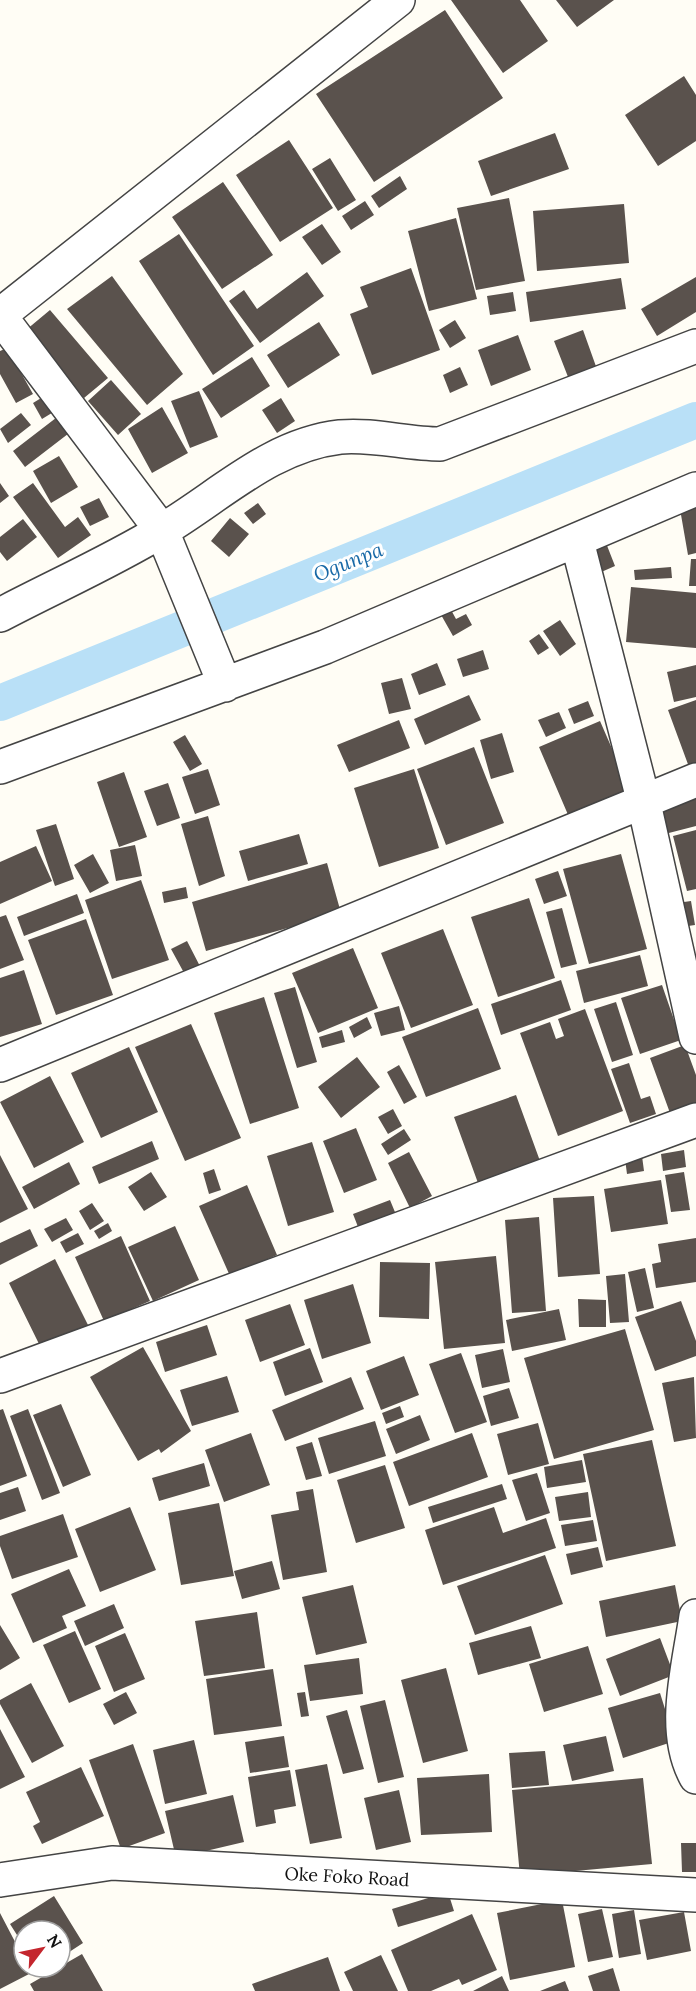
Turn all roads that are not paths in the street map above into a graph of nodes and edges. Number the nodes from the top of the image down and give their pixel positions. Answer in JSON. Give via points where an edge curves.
{"nodes":[{"id":1,"x":398,"y":0,"type":"edge"},
{"id":2,"x":0,"y":316,"type":"edge"},
{"id":3,"x":696,"y":346,"type":"edge"},
{"id":4,"x":696,"y":489,"type":"edge"},
{"id":5,"x":166,"y":540,"type":"junction"},
{"id":6,"x":577,"y":542,"type":"junction"},
{"id":7,"x":0,"y":615,"type":"edge"},
{"id":8,"x":222,"y":674,"type":"junction"},
{"id":9,"x":0,"y":767,"type":"edge"},
{"id":10,"x":696,"y":780,"type":"edge"},
{"id":11,"x":643,"y":800,"type":"junction"},
{"id":12,"x":696,"y":1037,"type":"edge"},
{"id":13,"x":0,"y":1065,"type":"edge"},
{"id":14,"x":696,"y":1120,"type":"edge"},
{"id":15,"x":4,"y":1365,"type":"edge"},
{"id":16,"x":696,"y":1616,"type":"edge"},
{"id":17,"x":696,"y":1777,"type":"edge"},
{"id":18,"x":0,"y":1880,"type":"edge"},
{"id":19,"x":696,"y":1895,"type":"edge"}],
"edges":[{"from":1,"to":2,"type":"street"},
{"from":2,"to":5,"type":"street"},
{"from":3,"to":5,"type":"street","via":[[440,444],[340,437],[293,448],[230,483]]},
{"from":4,"to":6,"type":"street"},
{"from":5,"to":7,"type":"street"},
{"from":5,"to":8,"type":"street"},
{"from":6,"to":8,"type":"street","via":[[325,647]]},
{"from":6,"to":11,"type":"street"},
{"from":8,"to":9,"type":"street"},
{"from":10,"to":11,"type":"street"},
{"from":11,"to":12,"type":"street"},
{"from":11,"to":13,"type":"street"},
{"from":14,"to":15,"type":"street"},
{"from":16,"to":17,"type":"street","via":[[682,1715],[689,1764]]},
{"from":18,"to":19,"type":"street","name":"Oke Foko Road","via":[[111,1863]]}]}
